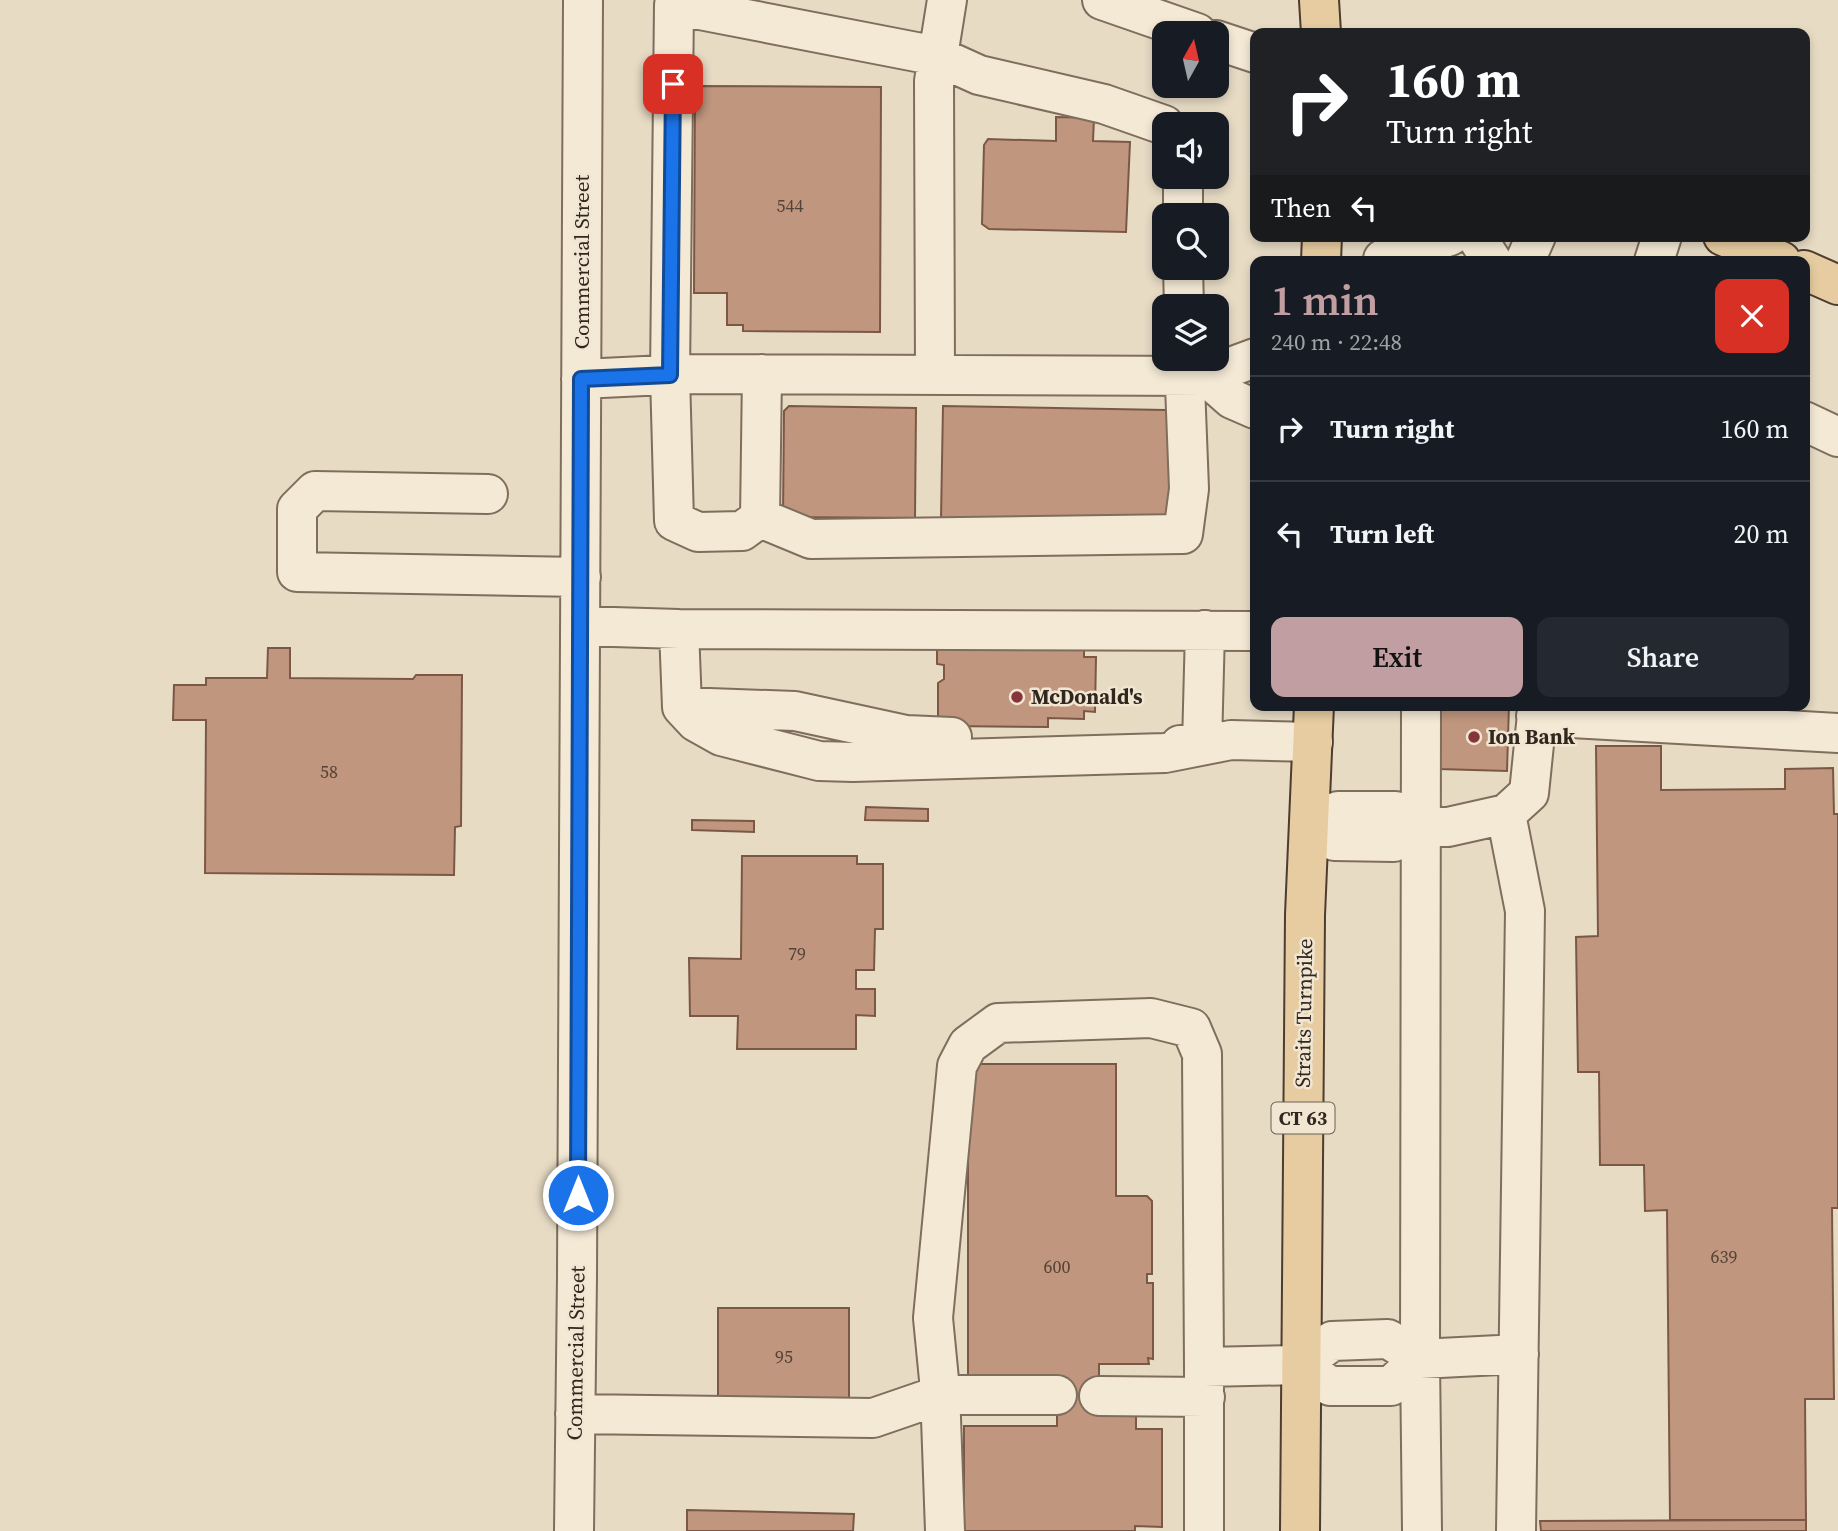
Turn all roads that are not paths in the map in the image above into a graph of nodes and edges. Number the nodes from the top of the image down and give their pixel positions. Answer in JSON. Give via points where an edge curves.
{"nodes":[{"id":1,"x":583,"y":0,"type":"edge"},
{"id":2,"x":947,"y":0,"type":"edge"},
{"id":3,"x":1102,"y":0,"type":"edge"},
{"id":4,"x":1319,"y":0,"type":"edge"},
{"id":5,"x":1162,"y":21,"type":"edge"},
{"id":6,"x":1321,"y":28,"type":"edge"},
{"id":7,"x":1229,"y":45,"type":"edge"},
{"id":8,"x":1250,"y":52,"type":"edge"},
{"id":9,"x":937,"y":56,"type":"junction"},
{"id":10,"x":1152,"y":121,"type":"edge"},
{"id":11,"x":1432,"y":242,"type":"edge"},
{"id":12,"x":1523,"y":242,"type":"edge"},
{"id":13,"x":1737,"y":242,"type":"edge"},
{"id":14,"x":1391,"y":256,"type":"edge"},
{"id":15,"x":1494,"y":256,"type":"edge"},
{"id":16,"x":1769,"y":256,"type":"edge"},
{"id":17,"x":1810,"y":273,"type":"edge"},
{"id":18,"x":1838,"y":285,"type":"edge"},
{"id":19,"x":1250,"y":359,"type":"edge"},
{"id":20,"x":1229,"y":363,"type":"edge"},
{"id":21,"x":1152,"y":371,"type":"edge"},
{"id":22,"x":1192,"y":371,"type":"edge"},
{"id":23,"x":1193,"y":371,"type":"edge"},
{"id":24,"x":762,"y":374,"type":"junction"},
{"id":25,"x":935,"y":374,"type":"junction"},
{"id":26,"x":670,"y":375,"type":"junction"},
{"id":27,"x":581,"y":379,"type":"junction"},
{"id":28,"x":1250,"y":407,"type":"edge"},
{"id":29,"x":1810,"y":424,"type":"edge"},
{"id":30,"x":1838,"y":436,"type":"edge"},
{"id":31,"x":488,"y":494,"type":"dead end"},
{"id":32,"x":760,"y":518,"type":"junction"},
{"id":33,"x":580,"y":577,"type":"junction"},
{"id":34,"x":580,"y":626,"type":"junction"},
{"id":35,"x":679,"y":629,"type":"junction"},
{"id":36,"x":1205,"y":630,"type":"junction"},
{"id":37,"x":1250,"y":631,"type":"edge"},
{"id":38,"x":1422,"y":711,"type":"edge"},
{"id":39,"x":1537,"y":711,"type":"edge"},
{"id":40,"x":1313,"y":724,"type":"edge"},
{"id":41,"x":1838,"y":733,"type":"edge"},
{"id":42,"x":1202,"y":745,"type":"junction"},
{"id":43,"x":1506,"y":814,"type":"junction"},
{"id":44,"x":1309,"y":826,"type":"junction"},
{"id":45,"x":1422,"y":827,"type":"junction"},
{"id":46,"x":1519,"y":1354,"type":"junction"},
{"id":47,"x":1420,"y":1359,"type":"junction"},
{"id":48,"x":1300,"y":1365,"type":"junction"},
{"id":49,"x":1205,"y":1382,"type":"junction"},
{"id":50,"x":940,"y":1395,"type":"junction"},
{"id":51,"x":1057,"y":1395,"type":"dead end"},
{"id":52,"x":1099,"y":1396,"type":"dead end"},
{"id":53,"x":575,"y":1413,"type":"junction"},
{"id":54,"x":571,"y":1530,"type":"edge"},
{"id":55,"x":945,"y":1531,"type":"edge"},
{"id":56,"x":1204,"y":1531,"type":"edge"},
{"id":57,"x":1300,"y":1531,"type":"edge"},
{"id":58,"x":1422,"y":1531,"type":"edge"},
{"id":59,"x":1516,"y":1531,"type":"edge"}],
"edges":[{"from":1,"to":27,"type":"street","name":"Commercial Street"},
{"from":2,"to":9,"type":"street"},
{"from":3,"to":5,"type":"street"},
{"from":4,"to":6,"type":"main road"},
{"from":7,"to":8,"type":"street"},
{"from":9,"to":10,"type":"street","via":[[979,75],[1104,104]]},
{"from":9,"to":25,"type":"street"},
{"from":9,"to":26,"type":"street","via":[[674,5]]},
{"from":11,"to":14,"type":"street"},
{"from":12,"to":15,"type":"street"},
{"from":13,"to":16,"type":"main road"},
{"from":17,"to":18,"type":"main road"},
{"from":19,"to":20,"type":"street"},
{"from":21,"to":25,"type":"street"},
{"from":22,"to":32,"type":"street","via":[[1189,489],[1182,534],[811,540]]},
{"from":23,"to":28,"type":"street"},
{"from":24,"to":25,"type":"street"},
{"from":24,"to":26,"type":"street"},
{"from":24,"to":32,"type":"street"},
{"from":26,"to":27,"type":"street"},
{"from":26,"to":32,"type":"street","via":[[674,521],[698,532],[742,531]]},
{"from":27,"to":33,"type":"street","name":"Commercial Street"},
{"from":29,"to":30,"type":"street"},
{"from":31,"to":33,"type":"street","via":[[314,491],[297,509],[297,572]]},
{"from":33,"to":34,"type":"street","name":"Commercial Street"},
{"from":34,"to":35,"type":"street"},
{"from":34,"to":53,"type":"street","name":"Commercial Street"},
{"from":35,"to":36,"type":"street"},
{"from":35,"to":42,"type":"street","via":[[682,707],[695,722],[720,736],[819,761],[1165,753]]},
{"from":36,"to":37,"type":"street"},
{"from":36,"to":42,"type":"street"},
{"from":38,"to":45,"type":"street"},
{"from":39,"to":41,"type":"street"},
{"from":39,"to":43,"type":"street","via":[[1529,793]]},
{"from":40,"to":42,"type":"street"},
{"from":40,"to":44,"type":"main road","name":"Straits Turnpike","number":"CT 63"},
{"from":43,"to":45,"type":"street","via":[[1448,827]]},
{"from":43,"to":46,"type":"street","via":[[1525,911]]},
{"from":44,"to":45,"type":"street","via":[[1338,811],[1395,811]]},
{"from":44,"to":48,"type":"main road","name":"Straits Turnpike","number":"CT 63"},
{"from":45,"to":47,"type":"street"},
{"from":46,"to":47,"type":"street"},
{"from":46,"to":59,"type":"street"},
{"from":47,"to":48,"type":"street","via":[[1388,1339],[1332,1341]]},
{"from":47,"to":58,"type":"street"},
{"from":48,"to":49,"type":"street"},
{"from":48,"to":57,"type":"main road","name":"Straits Turnpike","number":"CT 63"},
{"from":49,"to":50,"type":"street","via":[[1202,1054],[1191,1028],[1151,1018],[998,1023],[968,1045],[957,1066],[933,1318]]},
{"from":49,"to":52,"type":"street"},
{"from":49,"to":56,"type":"street"},
{"from":50,"to":51,"type":"street"},
{"from":50,"to":53,"type":"street","via":[[873,1418]]},
{"from":50,"to":55,"type":"street"},
{"from":53,"to":54,"type":"street","name":"Commercial Street"}]}
